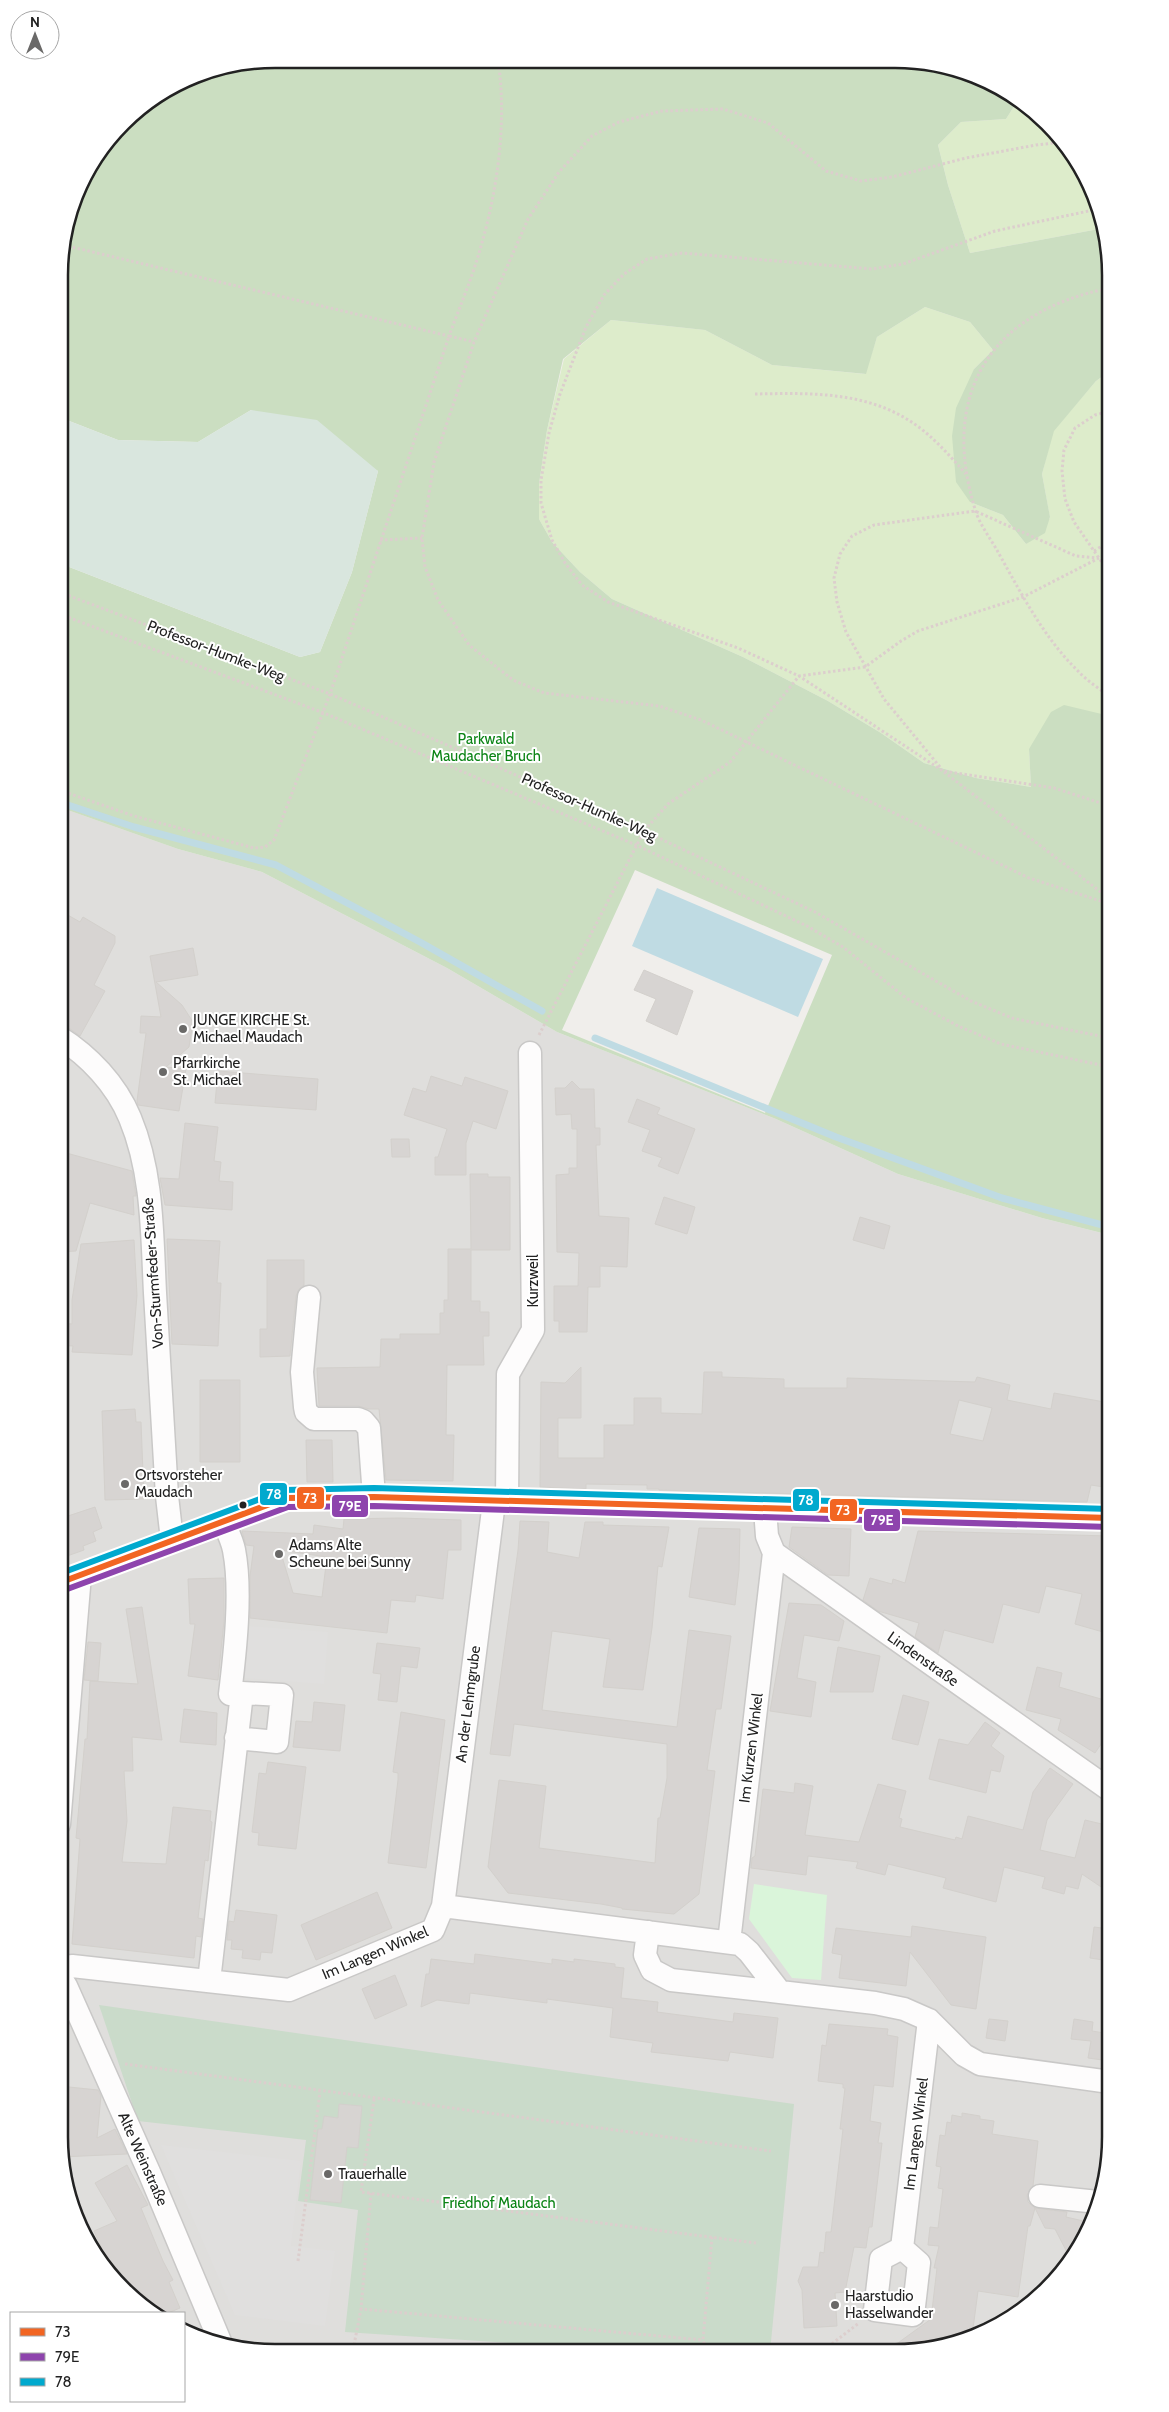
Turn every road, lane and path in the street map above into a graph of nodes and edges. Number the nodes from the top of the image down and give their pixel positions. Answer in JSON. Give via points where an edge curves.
{"nodes":[{"id":1,"x":498,"y":68,"type":"edge"},
{"id":2,"x":1055,"y":143,"type":"edge"},
{"id":3,"x":1092,"y":210,"type":"edge"},
{"id":4,"x":69,"y":246,"type":"edge"},
{"id":5,"x":1102,"y":290,"type":"edge"},
{"id":6,"x":449,"y":336,"type":"junction"},
{"id":7,"x":474,"y":342,"type":"junction"},
{"id":8,"x":754,"y":394,"type":"dead end"},
{"id":9,"x":1102,"y":413,"type":"edge"},
{"id":10,"x":966,"y":474,"type":"junction"},
{"id":11,"x":975,"y":511,"type":"junction"},
{"id":12,"x":422,"y":538,"type":"junction"},
{"id":13,"x":380,"y":540,"type":"junction"},
{"id":14,"x":1102,"y":546,"type":"edge"},
{"id":15,"x":1094,"y":551,"type":"junction"},
{"id":16,"x":1098,"y":558,"type":"junction"},
{"id":17,"x":1102,"y":563,"type":"edge"},
{"id":18,"x":68,"y":595,"type":"edge"},
{"id":19,"x":1023,"y":596,"type":"junction"},
{"id":20,"x":68,"y":617,"type":"edge"},
{"id":21,"x":865,"y":667,"type":"junction"},
{"id":22,"x":799,"y":676,"type":"junction"},
{"id":23,"x":1102,"y":692,"type":"edge"},
{"id":24,"x":330,"y":694,"type":"junction"},
{"id":25,"x":324,"y":713,"type":"junction"},
{"id":26,"x":745,"y":741,"type":"junction"},
{"id":27,"x":943,"y":771,"type":"junction"},
{"id":28,"x":68,"y":793,"type":"edge"},
{"id":29,"x":1102,"y":803,"type":"edge"},
{"id":30,"x":644,"y":831,"type":"junction"},
{"id":31,"x":636,"y":846,"type":"junction"},
{"id":32,"x":1102,"y":893,"type":"edge"},
{"id":33,"x":1102,"y":901,"type":"edge"},
{"id":34,"x":1102,"y":1036,"type":"edge"},
{"id":35,"x":68,"y":1043,"type":"edge"},
{"id":36,"x":530,"y":1053,"type":"joint"},
{"id":37,"x":1102,"y":1065,"type":"edge"},
{"id":38,"x":309,"y":1297,"type":"dead end"},
{"id":39,"x":374,"y":1498,"type":"junction"},
{"id":40,"x":500,"y":1502,"type":"junction"},
{"id":41,"x":765,"y":1509,"type":"junction"},
{"id":42,"x":1102,"y":1518,"type":"edge"},
{"id":43,"x":223,"y":1521,"type":"junction"},
{"id":44,"x":172,"y":1540,"type":"junction"},
{"id":45,"x":774,"y":1553,"type":"junction"},
{"id":46,"x":69,"y":1579,"type":"edge"},
{"id":47,"x":68,"y":1604,"type":"edge"},
{"id":48,"x":230,"y":1694,"type":"dead end"},
{"id":49,"x":236,"y":1738,"type":"dead end"},
{"id":50,"x":1102,"y":1784,"type":"edge"},
{"id":51,"x":443,"y":1906,"type":"junction"},
{"id":52,"x":648,"y":1932,"type":"junction"},
{"id":53,"x":729,"y":1942,"type":"junction"},
{"id":54,"x":68,"y":1968,"type":"edge"},
{"id":55,"x":209,"y":1981,"type":"junction"},
{"id":56,"x":68,"y":1990,"type":"edge"},
{"id":57,"x":780,"y":1992,"type":"junction"},
{"id":58,"x":929,"y":2020,"type":"junction"},
{"id":59,"x":100,"y":2060,"type":"junction"},
{"id":60,"x":1102,"y":2081,"type":"edge"},
{"id":61,"x":320,"y":2092,"type":"junction"},
{"id":62,"x":374,"y":2099,"type":"junction"},
{"id":63,"x":771,"y":2151,"type":"dead end"},
{"id":64,"x":372,"y":2193,"type":"junction"},
{"id":65,"x":1040,"y":2196,"type":"dead end"},
{"id":66,"x":1092,"y":2201,"type":"edge"},
{"id":67,"x":712,"y":2237,"type":"junction"},
{"id":68,"x":756,"y":2242,"type":"dead end"},
{"id":69,"x":902,"y":2248,"type":"junction"},
{"id":70,"x":298,"y":2261,"type":"dead end"},
{"id":71,"x":361,"y":2310,"type":"junction"},
{"id":72,"x":875,"y":2310,"type":"junction"},
{"id":73,"x":218,"y":2336,"type":"edge"},
{"id":74,"x":703,"y":2340,"type":"junction"},
{"id":75,"x":354,"y":2344,"type":"edge"},
{"id":76,"x":704,"y":2344,"type":"edge"},
{"id":77,"x":832,"y":2344,"type":"edge"}],
"edges":[{"from":1,"to":6,"type":"path","via":[[501,113],[492,205],[481,248]]},
{"from":2,"to":7,"type":"path","via":[[861,181],[826,171],[768,122],[723,109],[662,111],[619,122],[592,136],[559,172],[528,219]]},
{"from":3,"to":22,"type":"path","via":[[995,231],[903,264],[872,269],[682,253],[647,259],[624,274],[604,295],[586,327],[549,433],[541,480],[542,503],[552,540],[582,585],[608,602],[738,648]]},
{"from":4,"to":6,"type":"path"},
{"from":5,"to":10,"type":"path","via":[[1049,306],[1021,322],[982,366],[971,390],[966,412]]},
{"from":6,"to":7,"type":"path"},
{"from":6,"to":13,"type":"path"},
{"from":7,"to":12,"type":"path","via":[[434,462]]},
{"from":8,"to":10,"type":"path","via":[[807,393],[849,397],[879,405],[911,422],[940,445]]},
{"from":9,"to":15,"type":"path","via":[[1075,428],[1064,450],[1062,471],[1068,507]]},
{"from":10,"to":11,"type":"path"},
{"from":11,"to":16,"type":"path","via":[[1076,556]]},
{"from":11,"to":19,"type":"path"},
{"from":11,"to":21,"type":"path","via":[[874,525],[852,536],[840,554],[834,578],[846,632]]},
{"from":12,"to":13,"type":"path"},
{"from":12,"to":26,"type":"path","via":[[425,567],[438,600],[469,645],[513,680],[544,693],[659,706],[701,720]]},
{"from":13,"to":24,"type":"path"},
{"from":14,"to":15,"type":"path"},
{"from":15,"to":16,"type":"path"},
{"from":16,"to":17,"type":"path"},
{"from":16,"to":19,"type":"path"},
{"from":18,"to":24,"type":"path","name":"Professor-Humke-Weg"},
{"from":19,"to":21,"type":"path","via":[[918,632]]},
{"from":19,"to":23,"type":"path","via":[[1047,634],[1078,672]]},
{"from":20,"to":25,"type":"path"},
{"from":21,"to":22,"type":"path"},
{"from":21,"to":27,"type":"path","via":[[884,700]]},
{"from":22,"to":26,"type":"path"},
{"from":22,"to":27,"type":"path"},
{"from":24,"to":25,"type":"path"},
{"from":24,"to":30,"type":"path","name":"Professor-Humke-Weg"},
{"from":25,"to":28,"type":"path","via":[[274,840],[265,847],[254,848],[134,816]]},
{"from":25,"to":31,"type":"path"},
{"from":26,"to":30,"type":"path","via":[[730,762],[668,804]]},
{"from":26,"to":33,"type":"path","via":[[1029,878]]},
{"from":27,"to":29,"type":"path","via":[[1054,788]]},
{"from":27,"to":32,"type":"path"},
{"from":30,"to":31,"type":"path"},
{"from":30,"to":34,"type":"path","name":"Professor-Humke-Weg","via":[[815,912],[971,1001],[1012,1018]]},
{"from":31,"to":36,"type":"path"},
{"from":31,"to":37,"type":"path","via":[[807,926],[843,947],[906,998],[958,1026],[1001,1044]]},
{"from":35,"to":44,"type":"street","name":"Von-Sturmfeder-Straße","via":[[97,1067],[118,1094],[139,1143],[150,1203],[166,1487]]},
{"from":36,"to":40,"type":"street","name":"Kurzweil","via":[[533,1330],[508,1374]]},
{"from":38,"to":39,"type":"street","via":[[302,1372],[306,1412],[314,1419],[358,1419],[369,1428]]},
{"from":39,"to":40,"type":"street"},
{"from":39,"to":43,"type":"street","via":[[286,1498]]},
{"from":40,"to":41,"type":"street"},
{"from":40,"to":51,"type":"street","name":"An der Lehmgrube"},
{"from":41,"to":42,"type":"street"},
{"from":41,"to":45,"type":"street","via":[[767,1536]]},
{"from":43,"to":44,"type":"street"},
{"from":43,"to":48,"type":"street","via":[[234,1550],[236,1590]]},
{"from":44,"to":46,"type":"street"},
{"from":45,"to":50,"type":"street","name":"Lindenstraße"},
{"from":45,"to":53,"type":"street","name":"Im Kurzen Winkel"},
{"from":46,"to":47,"type":"street"},
{"from":49,"to":55,"type":"street"},
{"from":51,"to":52,"type":"street"},
{"from":51,"to":55,"type":"street","name":"Im Langen Winkel","via":[[433,1930],[289,1990]]},
{"from":52,"to":53,"type":"street"},
{"from":52,"to":57,"type":"street","via":[[644,1955],[652,1970],[671,1980]]},
{"from":53,"to":57,"type":"street","via":[[740,1944],[749,1952]]},
{"from":54,"to":55,"type":"street","name":"Im Langen Winkel","via":[[72,1966]]},
{"from":56,"to":59,"type":"street","name":"Alte Weinstraße"},
{"from":57,"to":58,"type":"street","via":[[875,2003],[904,2009]]},
{"from":58,"to":60,"type":"street","via":[[964,2055],[980,2064]]},
{"from":58,"to":69,"type":"street","name":"Im Langen Winkel"},
{"from":59,"to":61,"type":"path"},
{"from":59,"to":73,"type":"street","name":"Alte Weinstraße"},
{"from":61,"to":62,"type":"path"},
{"from":61,"to":70,"type":"path"},
{"from":62,"to":63,"type":"path"},
{"from":62,"to":64,"type":"path","via":[[361,2192]]},
{"from":64,"to":67,"type":"path"},
{"from":64,"to":71,"type":"path"},
{"from":65,"to":66,"type":"street"},
{"from":67,"to":68,"type":"path"},
{"from":67,"to":74,"type":"path"},
{"from":69,"to":72,"type":"street","via":[[881,2260]]},
{"from":69,"to":72,"type":"street","via":[[919,2264],[913,2315]]},
{"from":71,"to":74,"type":"path"},
{"from":71,"to":75,"type":"path"},
{"from":72,"to":77,"type":"path"},
{"from":74,"to":76,"type":"path"}]}
